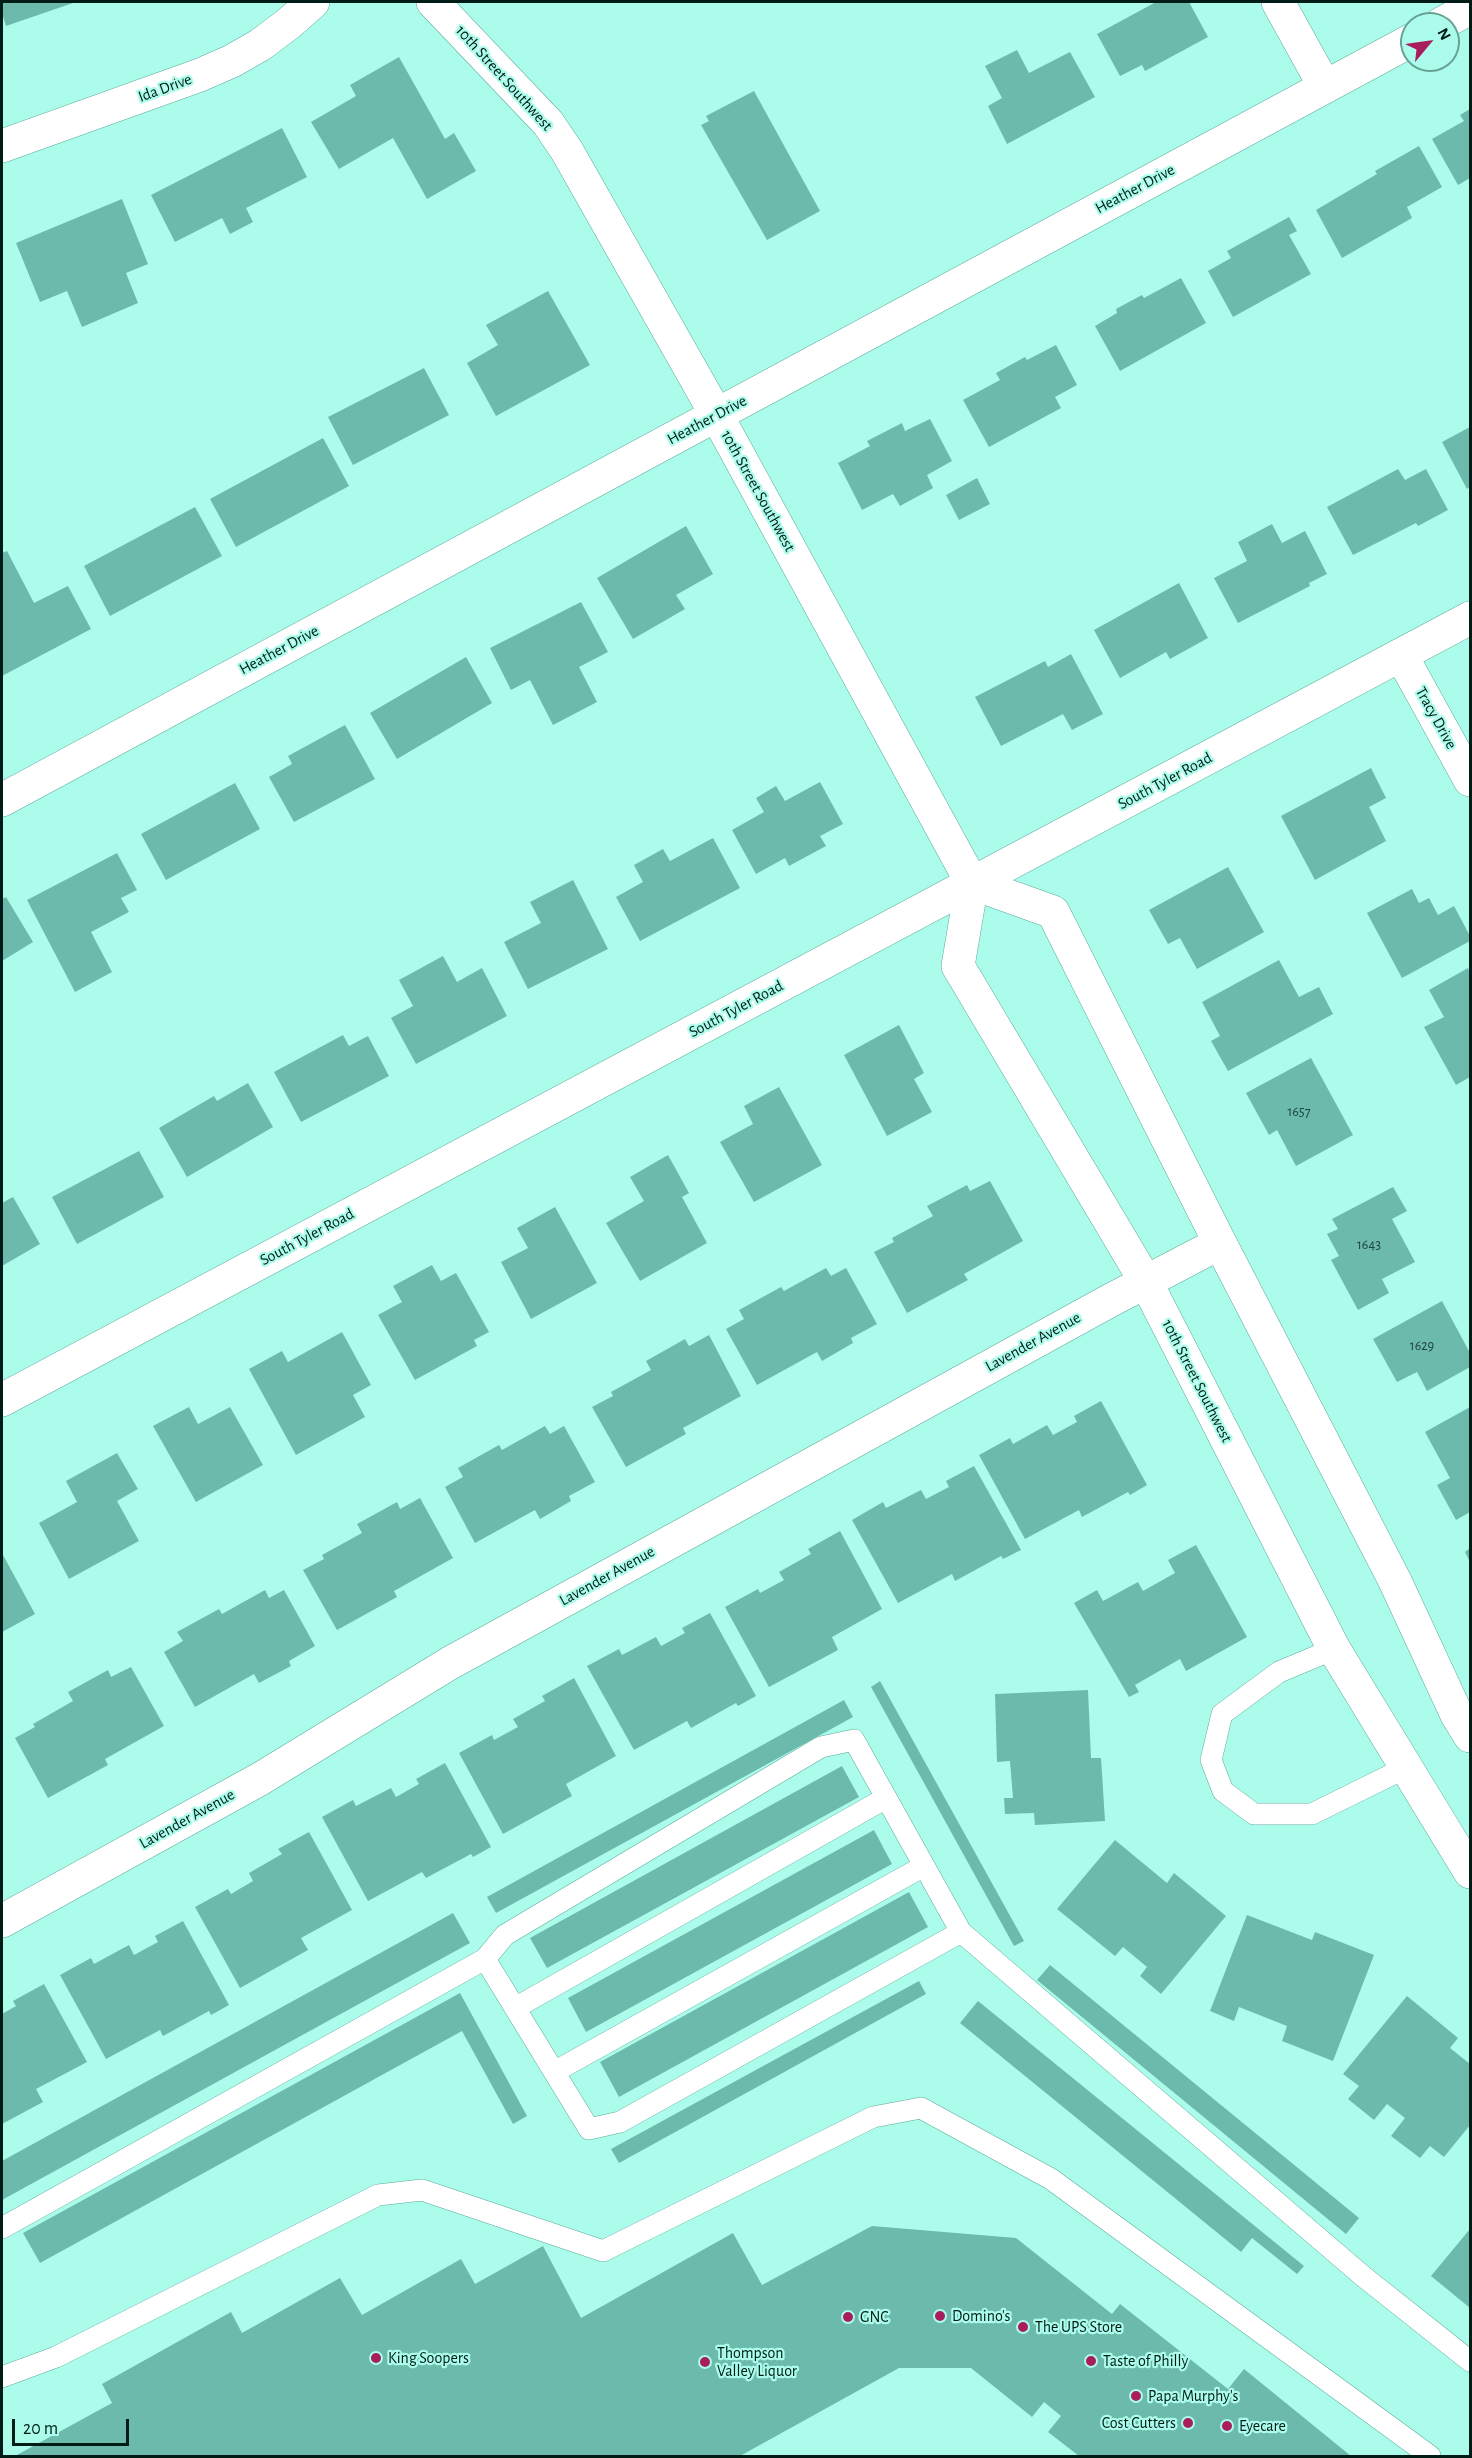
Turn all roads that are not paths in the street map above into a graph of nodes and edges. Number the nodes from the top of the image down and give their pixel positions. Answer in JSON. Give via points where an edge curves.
{"nodes":[{"id":1,"x":313,"y":2,"type":"edge"},
{"id":2,"x":433,"y":2,"type":"edge"},
{"id":3,"x":1278,"y":2,"type":"edge"},
{"id":4,"x":1400,"y":46,"type":"edge"},
{"id":5,"x":1325,"y":87,"type":"junction"},
{"id":6,"x":2,"y":146,"type":"edge"},
{"id":7,"x":716,"y":414,"type":"junction"},
{"id":8,"x":1470,"y":618,"type":"edge"},
{"id":9,"x":1401,"y":655,"type":"junction"},
{"id":10,"x":1470,"y":780,"type":"edge"},
{"id":11,"x":2,"y":800,"type":"edge"},
{"id":12,"x":972,"y":884,"type":"junction"},
{"id":13,"x":1220,"y":1244,"type":"junction"},
{"id":14,"x":1146,"y":1282,"type":"junction"},
{"id":15,"x":2,"y":1400,"type":"edge"},
{"id":16,"x":1334,"y":1649,"type":"junction"},
{"id":17,"x":1470,"y":1736,"type":"edge"},
{"id":18,"x":1405,"y":1768,"type":"junction"},
{"id":19,"x":886,"y":1798,"type":"junction"},
{"id":20,"x":924,"y":1866,"type":"junction"},
{"id":21,"x":1470,"y":1872,"type":"edge"},
{"id":22,"x":3,"y":1916,"type":"edge"},
{"id":23,"x":961,"y":1932,"type":"junction"},
{"id":24,"x":485,"y":1959,"type":"junction"},
{"id":25,"x":515,"y":2008,"type":"junction"},
{"id":26,"x":554,"y":2072,"type":"junction"},
{"id":27,"x":2,"y":2228,"type":"edge"},
{"id":28,"x":1470,"y":2361,"type":"edge"},
{"id":29,"x":2,"y":2377,"type":"edge"},
{"id":30,"x":1430,"y":2457,"type":"edge"}],
"edges":[{"from":1,"to":6,"type":"street","name":"Ida Drive","via":[[260,45],[232,61]]},
{"from":2,"to":7,"type":"street","name":"10th Street Southwest","via":[[548,123]]},
{"from":3,"to":5,"type":"street"},
{"from":4,"to":5,"type":"street","name":"Heather Drive"},
{"from":5,"to":7,"type":"street","name":"Heather Drive"},
{"from":7,"to":11,"type":"street","name":"Heather Drive"},
{"from":7,"to":12,"type":"street","name":"10th Street Southwest"},
{"from":8,"to":9,"type":"street","name":"South Tyler Road"},
{"from":9,"to":10,"type":"street","name":"Tracy Drive"},
{"from":9,"to":12,"type":"street","name":"South Tyler Road"},
{"from":12,"to":13,"type":"street","via":[[1053,912]]},
{"from":12,"to":14,"type":"street","name":"10th Street Southwest","via":[[958,966]]},
{"from":12,"to":15,"type":"street","name":"South Tyler Road"},
{"from":13,"to":14,"type":"street","name":"Lavender Avenue"},
{"from":13,"to":17,"type":"street","via":[[1395,1581]]},
{"from":14,"to":16,"type":"street","name":"10th Street Southwest"},
{"from":14,"to":22,"type":"street","name":"Lavender Avenue","via":[[450,1663],[260,1779]]},
{"from":16,"to":18,"type":"street","name":"10th Street Southwest"},
{"from":16,"to":18,"type":"lane","via":[[1279,1672],[1222,1714],[1211,1760],[1223,1791],[1254,1814],[1312,1814]]},
{"from":18,"to":21,"type":"street","name":"10th Street Southwest"},
{"from":19,"to":20,"type":"lane"},
{"from":19,"to":24,"type":"lane","via":[[854,1740],[821,1747],[505,1935]]},
{"from":19,"to":25,"type":"lane"},
{"from":20,"to":23,"type":"lane"},
{"from":20,"to":26,"type":"lane"},
{"from":23,"to":26,"type":"lane","via":[[620,2122],[589,2129]]},
{"from":23,"to":28,"type":"lane","via":[[1364,2277]]},
{"from":24,"to":25,"type":"lane"},
{"from":24,"to":27,"type":"lane"},
{"from":25,"to":26,"type":"lane"},
{"from":29,"to":30,"type":"lane","via":[[56,2357],[378,2195],[422,2190],[603,2251],[873,2117],[921,2108],[1051,2179]]}]}
